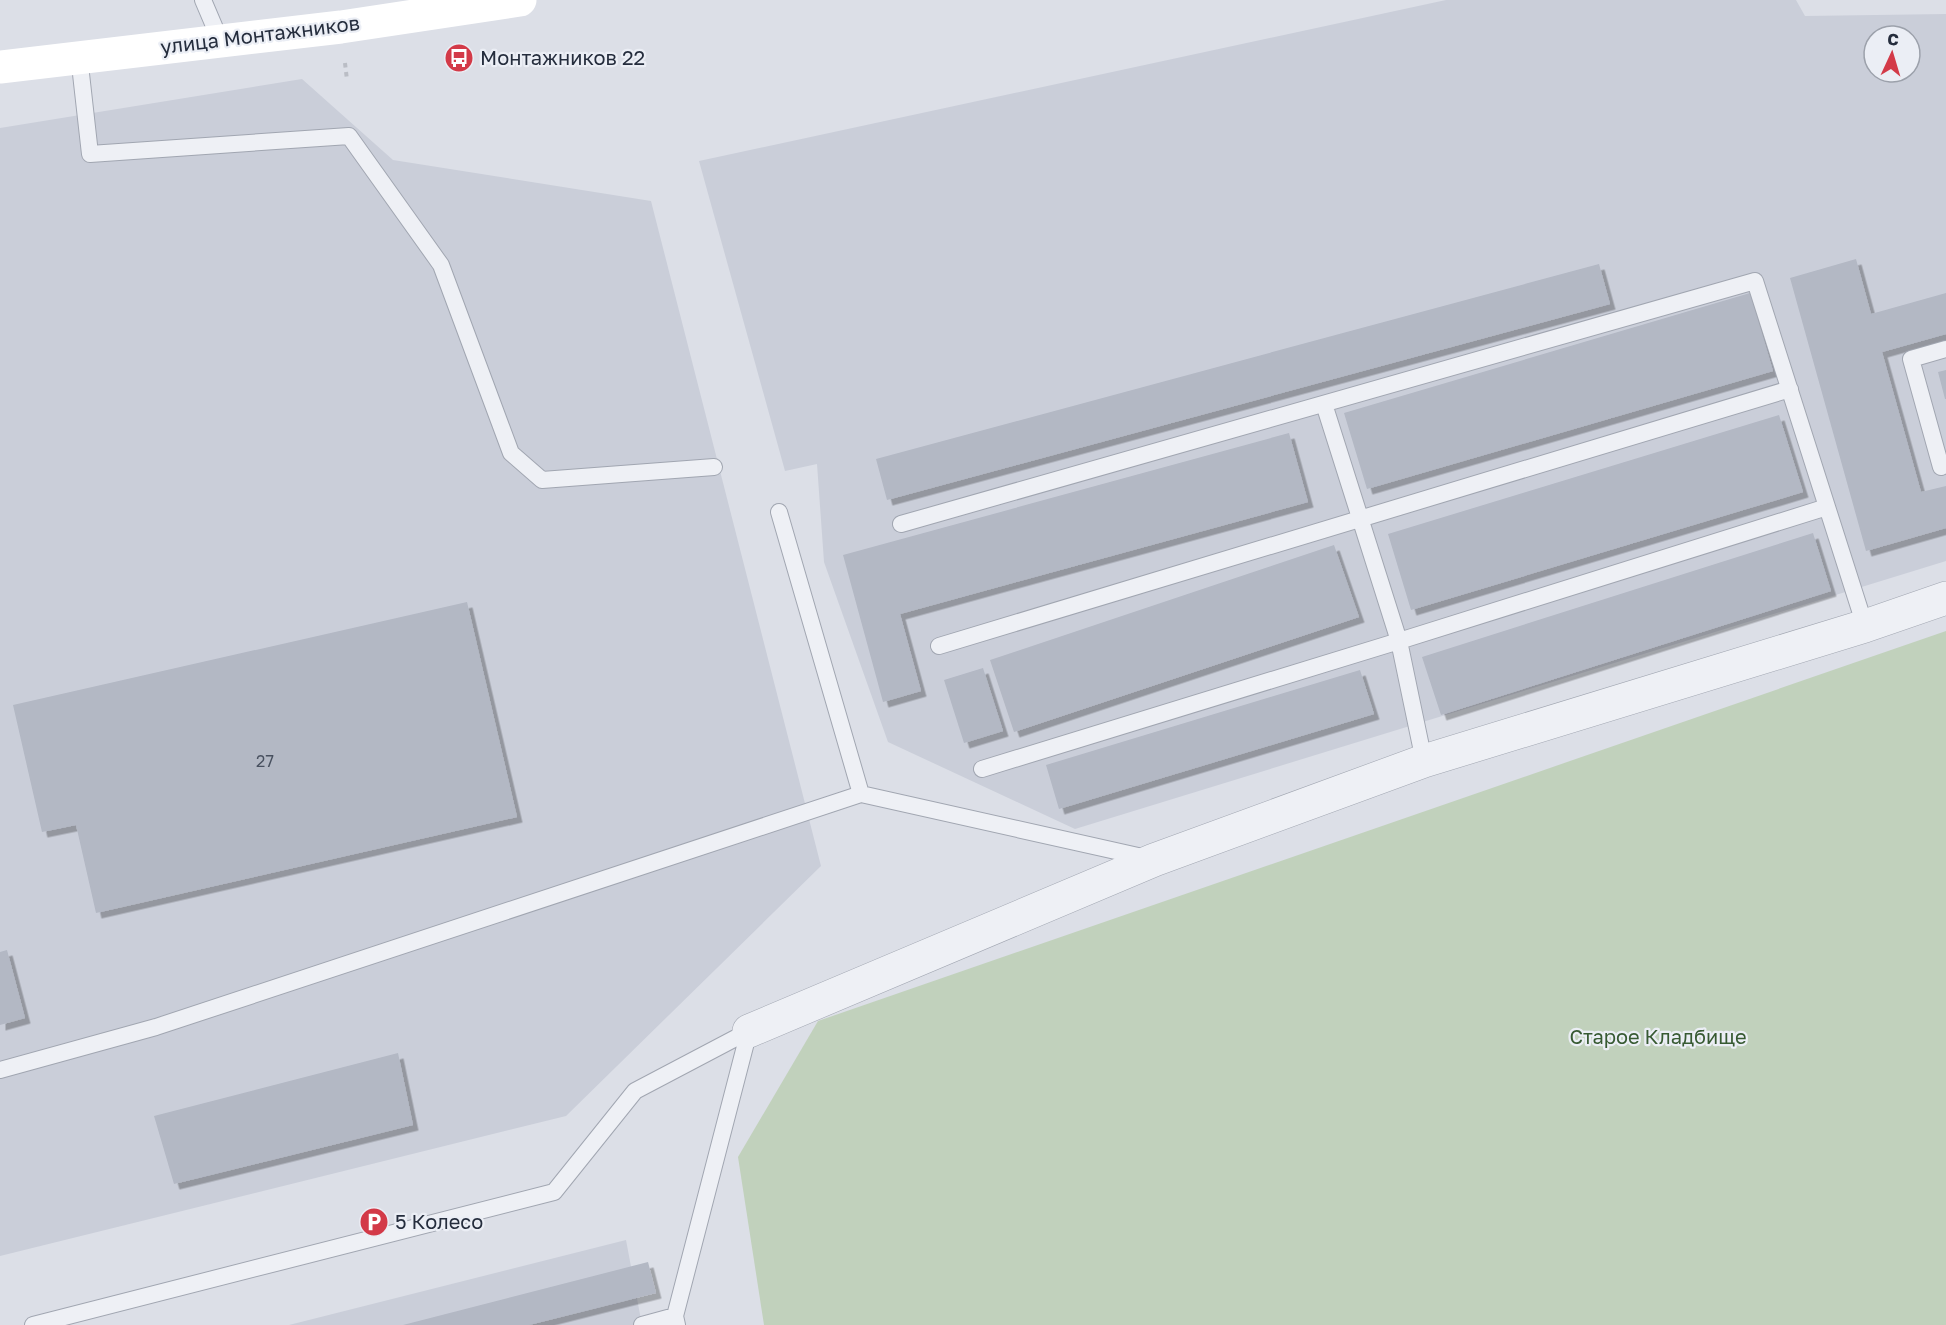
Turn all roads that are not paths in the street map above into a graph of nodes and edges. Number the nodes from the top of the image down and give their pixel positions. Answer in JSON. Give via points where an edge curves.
{"nodes":[{"id":1,"x":203,"y":0,"type":"edge"},
{"id":2,"x":520,"y":0,"type":"edge"},
{"id":3,"x":220,"y":40,"type":"junction"},
{"id":4,"x":80,"y":56,"type":"junction"},
{"id":5,"x":0,"y":67,"type":"edge"},
{"id":6,"x":1946,"y":349,"type":"edge"},
{"id":7,"x":1790,"y":389,"type":"junction"},
{"id":8,"x":1324,"y":404,"type":"junction"},
{"id":9,"x":1946,"y":465,"type":"edge"},
{"id":10,"x":714,"y":467,"type":"dead end"},
{"id":11,"x":1827,"y":507,"type":"junction"},
{"id":12,"x":779,"y":512,"type":"dead end"},
{"id":13,"x":1360,"y":518,"type":"junction"},
{"id":14,"x":901,"y":524,"type":"dead end"},
{"id":15,"x":1946,"y":598,"type":"edge"},
{"id":16,"x":1865,"y":626,"type":"junction"},
{"id":17,"x":1399,"y":641,"type":"junction"},
{"id":18,"x":939,"y":646,"type":"dead end"},
{"id":19,"x":1424,"y":761,"type":"junction"},
{"id":20,"x":982,"y":769,"type":"dead end"},
{"id":21,"x":861,"y":794,"type":"junction"},
{"id":22,"x":1154,"y":860,"type":"junction"},
{"id":23,"x":749,"y":1031,"type":"junction"},
{"id":24,"x":0,"y":1070,"type":"edge"},
{"id":25,"x":676,"y":1321,"type":"edge"},
{"id":26,"x":33,"y":1325,"type":"edge"},
{"id":27,"x":642,"y":1325,"type":"edge"}],
"edges":[{"from":1,"to":3,"type":"lane"},
{"from":2,"to":3,"type":"street","name":"улица Монтажников","via":[[341,27]]},
{"from":3,"to":4,"type":"street","name":"улица Монтажников"},
{"from":4,"to":5,"type":"street","name":"улица Монтажников"},
{"from":4,"to":10,"type":"lane","via":[[90,154],[349,136],[441,265],[511,453],[542,480]]},
{"from":6,"to":9,"type":"lane","via":[[1911,359],[1941,467]]},
{"from":7,"to":8,"type":"lane","via":[[1755,281]]},
{"from":7,"to":11,"type":"lane"},
{"from":7,"to":13,"type":"lane"},
{"from":8,"to":13,"type":"lane"},
{"from":8,"to":14,"type":"lane"},
{"from":11,"to":16,"type":"lane"},
{"from":11,"to":17,"type":"lane"},
{"from":12,"to":21,"type":"lane"},
{"from":13,"to":17,"type":"lane"},
{"from":13,"to":18,"type":"lane"},
{"from":15,"to":16,"type":"street"},
{"from":16,"to":19,"type":"street"},
{"from":17,"to":19,"type":"lane"},
{"from":17,"to":20,"type":"lane"},
{"from":19,"to":22,"type":"street"},
{"from":21,"to":22,"type":"lane"},
{"from":21,"to":24,"type":"lane","via":[[167,1023]]},
{"from":22,"to":23,"type":"street"},
{"from":23,"to":25,"type":"lane"},
{"from":23,"to":26,"type":"lane","via":[[634,1091],[554,1192]]},
{"from":25,"to":27,"type":"lane"}]}
